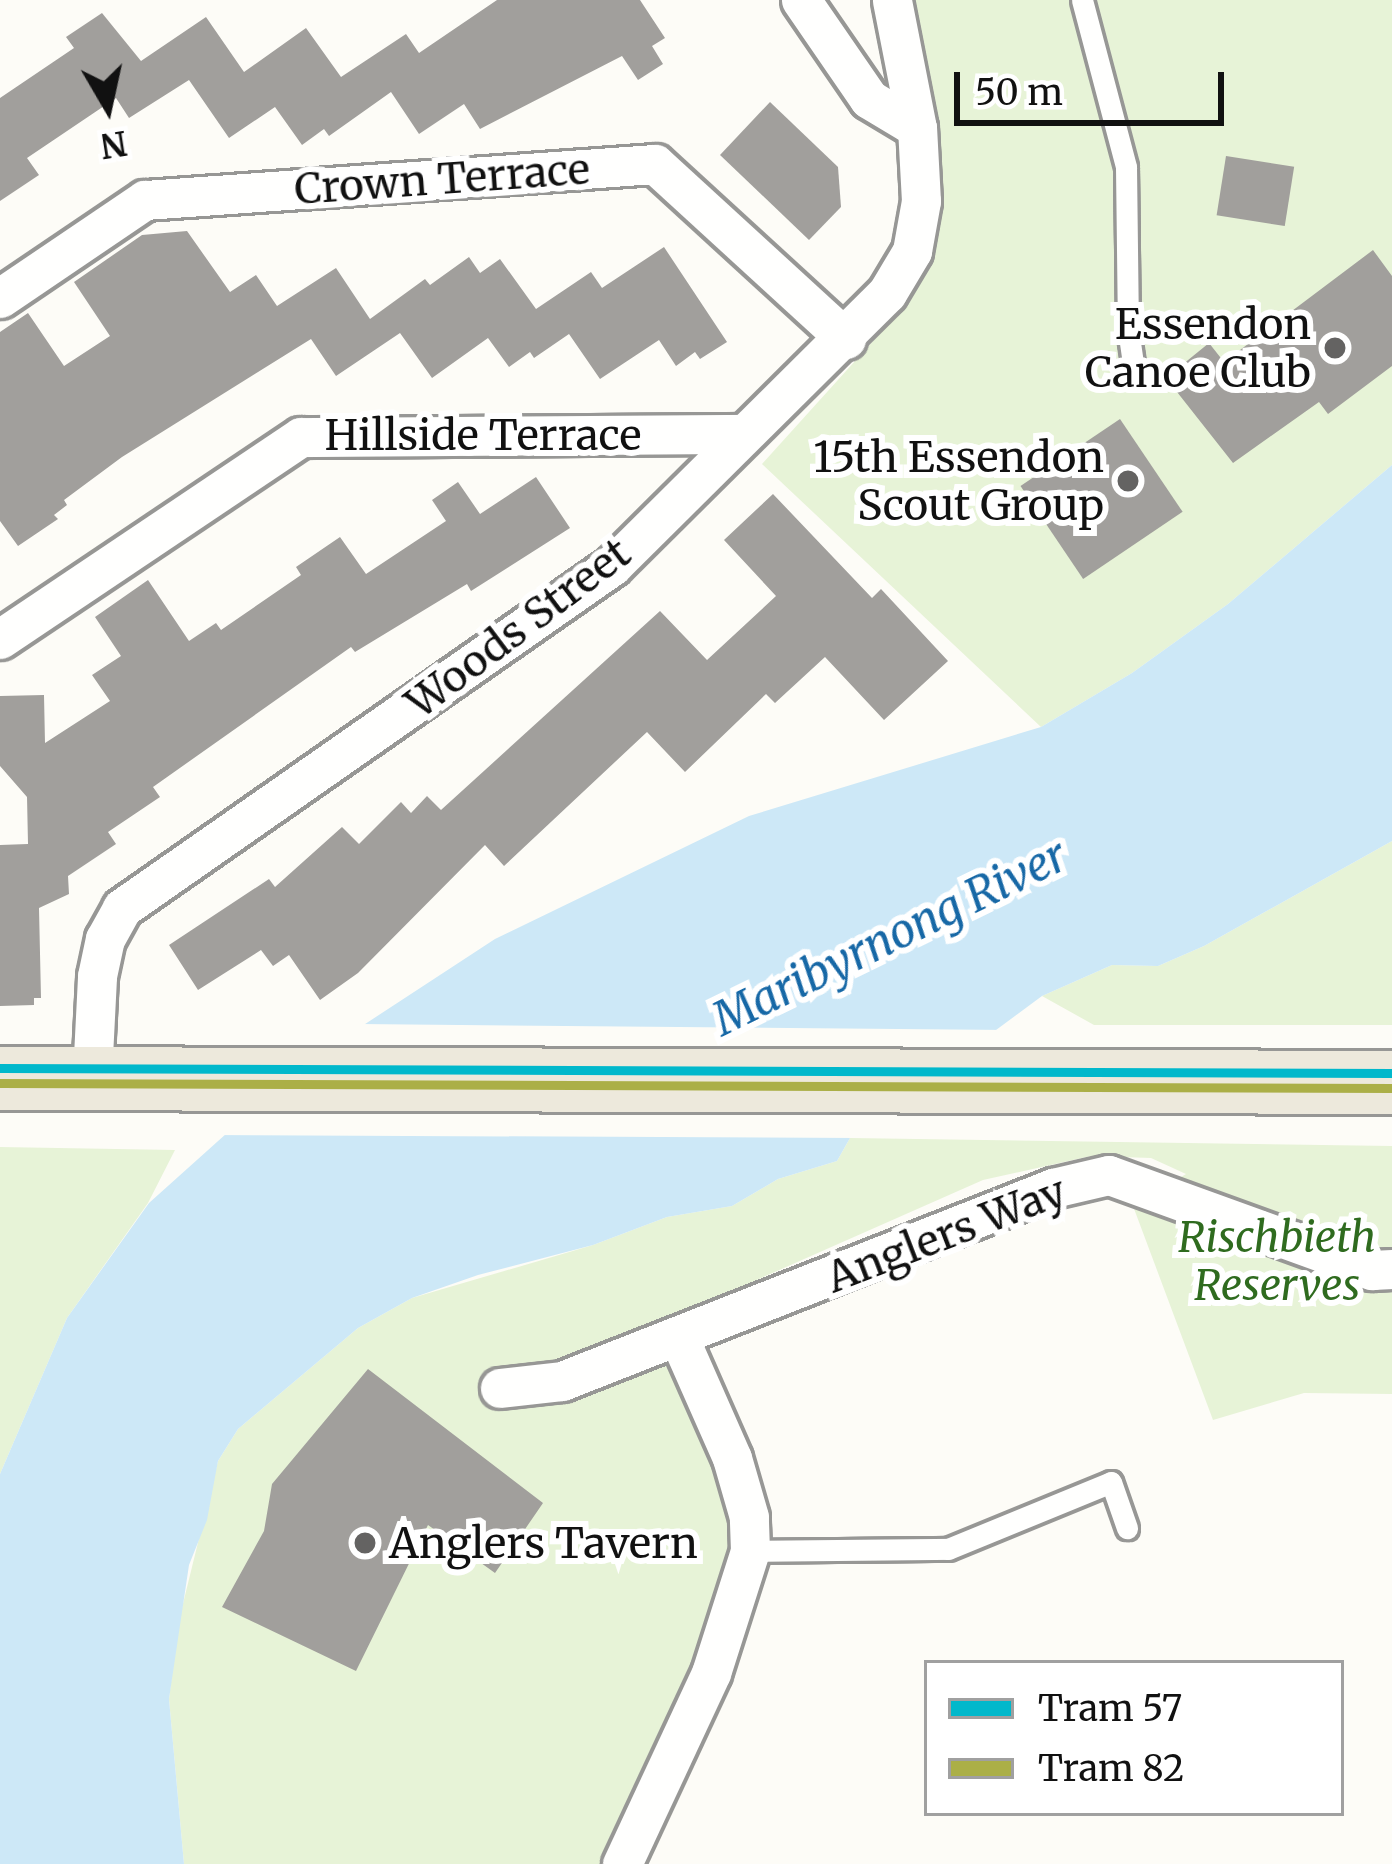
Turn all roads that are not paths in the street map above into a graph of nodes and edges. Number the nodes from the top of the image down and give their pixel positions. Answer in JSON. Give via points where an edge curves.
{"nodes":[{"id":1,"x":801,"y":0,"type":"edge"},
{"id":2,"x":892,"y":0,"type":"edge"},
{"id":3,"x":1082,"y":0,"type":"edge"},
{"id":4,"x":917,"y":128,"type":"junction"},
{"id":5,"x":0,"y":298,"type":"edge"},
{"id":6,"x":846,"y":339,"type":"junction"},
{"id":7,"x":1134,"y":370,"type":"dead end"},
{"id":8,"x":741,"y":434,"type":"junction"},
{"id":9,"x":7,"y":622,"type":"edge"},
{"id":10,"x":92,"y":1076,"type":"junction"},
{"id":11,"x":0,"y":1078,"type":"edge"},
{"id":12,"x":1392,"y":1082,"type":"edge"},
{"id":13,"x":1392,"y":1269,"type":"edge"},
{"id":14,"x":680,"y":1338,"type":"junction"},
{"id":15,"x":500,"y":1388,"type":"dead end"},
{"id":16,"x":1126,"y":1528,"type":"dead end"},
{"id":17,"x":750,"y":1551,"type":"junction"},
{"id":18,"x":622,"y":1864,"type":"edge"}],
"edges":[{"from":1,"to":4,"type":"street","via":[[869,99]]},
{"from":2,"to":4,"type":"street","name":"Woods Street"},
{"from":3,"to":7,"type":"lane","via":[[1126,167]]},
{"from":4,"to":6,"type":"street","name":"Woods Street","via":[[921,201],[912,250]]},
{"from":5,"to":6,"type":"street","name":"Crown Terrace","via":[[146,200],[655,164]]},
{"from":6,"to":8,"type":"street","name":"Woods Street"},
{"from":8,"to":9,"type":"street","name":"Hillside Terrace","via":[[301,436]]},
{"from":8,"to":10,"type":"street","name":"Woods Street","via":[[612,566],[122,908],[97,976]]},
{"from":10,"to":11,"type":"main road"},
{"from":10,"to":12,"type":"main road"},
{"from":13,"to":14,"type":"street","name":"Anglers Way","via":[[1372,1270],[1109,1175],[1053,1188]]},
{"from":14,"to":15,"type":"street","name":"Anglers Way","via":[[562,1382]]},
{"from":14,"to":17,"type":"street","via":[[732,1458]]},
{"from":16,"to":17,"type":"lane","via":[[1111,1482],[948,1549]]},
{"from":17,"to":18,"type":"street","via":[[711,1673]]}]}
